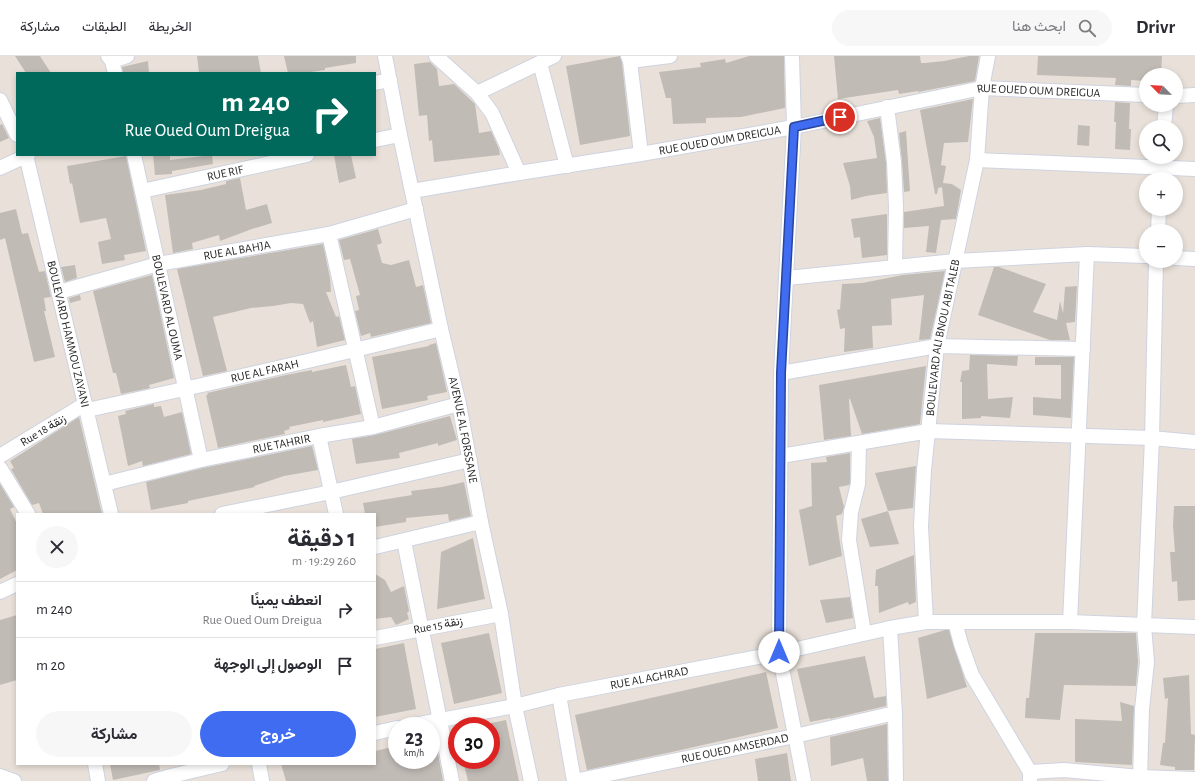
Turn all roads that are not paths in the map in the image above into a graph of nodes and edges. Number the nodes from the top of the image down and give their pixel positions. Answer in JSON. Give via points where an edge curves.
{"nodes":[{"id":1,"x":127,"y":56,"type":"edge"},
{"id":2,"x":385,"y":56,"type":"edge"},
{"id":3,"x":436,"y":56,"type":"edge"},
{"id":4,"x":554,"y":56,"type":"edge"},
{"id":5,"x":670,"y":56,"type":"edge"},
{"id":6,"x":792,"y":56,"type":"edge"},
{"id":7,"x":988,"y":56,"type":"edge"},
{"id":8,"x":629,"y":58,"type":"edge"},
{"id":9,"x":112,"y":63,"type":"edge"},
{"id":10,"x":540,"y":63,"type":"junction"},
{"id":11,"x":390,"y":80,"type":"junction"},
{"id":12,"x":376,"y":83,"type":"edge"},
{"id":13,"x":982,"y":88,"type":"junction"},
{"id":14,"x":477,"y":93,"type":"junction"},
{"id":15,"x":1139,"y":95,"type":"edge"},
{"id":16,"x":1195,"y":95,"type":"edge"},
{"id":17,"x":1183,"y":96,"type":"edge"},
{"id":18,"x":0,"y":100,"type":"edge"},
{"id":19,"x":887,"y":107,"type":"junction"},
{"id":20,"x":794,"y":127,"type":"junction"},
{"id":21,"x":16,"y":134,"type":"edge"},
{"id":22,"x":400,"y":134,"type":"junction"},
{"id":23,"x":376,"y":140,"type":"edge"},
{"id":24,"x":641,"y":154,"type":"junction"},
{"id":25,"x":25,"y":156,"type":"edge"},
{"id":26,"x":27,"y":156,"type":"edge"},
{"id":27,"x":134,"y":156,"type":"edge"},
{"id":28,"x":302,"y":156,"type":"edge"},
{"id":29,"x":977,"y":160,"type":"junction"},
{"id":30,"x":567,"y":166,"type":"junction"},
{"id":31,"x":0,"y":168,"type":"edge"},
{"id":32,"x":1161,"y":168,"type":"edge"},
{"id":33,"x":1195,"y":169,"type":"edge"},
{"id":34,"x":520,"y":173,"type":"junction"},
{"id":35,"x":142,"y":191,"type":"junction"},
{"id":36,"x":412,"y":191,"type":"junction"},
{"id":37,"x":416,"y":209,"type":"junction"},
{"id":38,"x":329,"y":234,"type":"junction"},
{"id":39,"x":1087,"y":254,"type":"junction"},
{"id":40,"x":1139,"y":256,"type":"edge"},
{"id":41,"x":1183,"y":258,"type":"edge"},
{"id":42,"x":1195,"y":259,"type":"edge"},
{"id":43,"x":955,"y":261,"type":"junction"},
{"id":44,"x":158,"y":264,"type":"junction"},
{"id":45,"x":895,"y":266,"type":"junction"},
{"id":46,"x":1156,"y":268,"type":"edge"},
{"id":47,"x":787,"y":278,"type":"junction"},
{"id":48,"x":59,"y":292,"type":"junction"},
{"id":49,"x":441,"y":329,"type":"junction"},
{"id":50,"x":937,"y":346,"type":"junction"},
{"id":51,"x":1083,"y":349,"type":"junction"},
{"id":52,"x":356,"y":350,"type":"junction"},
{"id":53,"x":781,"y":373,"type":"junction"},
{"id":54,"x":185,"y":390,"type":"junction"},
{"id":55,"x":459,"y":404,"type":"junction"},
{"id":56,"x":86,"y":407,"type":"junction"},
{"id":57,"x":373,"y":427,"type":"junction"},
{"id":58,"x":929,"y":431,"type":"junction"},
{"id":59,"x":319,"y":436,"type":"junction"},
{"id":60,"x":1079,"y":436,"type":"junction"},
{"id":61,"x":1152,"y":438,"type":"junction"},
{"id":62,"x":1195,"y":442,"type":"edge"},
{"id":63,"x":859,"y":443,"type":"junction"},
{"id":64,"x":0,"y":456,"type":"edge"},
{"id":65,"x":781,"y":456,"type":"junction"},
{"id":66,"x":201,"y":460,"type":"junction"},
{"id":67,"x":470,"y":460,"type":"junction"},
{"id":68,"x":0,"y":468,"type":"edge"},
{"id":69,"x":104,"y":484,"type":"junction"},
{"id":70,"x":331,"y":492,"type":"junction"},
{"id":71,"x":27,"y":513,"type":"edge"},
{"id":72,"x":111,"y":513,"type":"edge"},
{"id":73,"x":227,"y":513,"type":"edge"},
{"id":74,"x":336,"y":513,"type":"edge"},
{"id":75,"x":482,"y":522,"type":"junction"},
{"id":76,"x":404,"y":541,"type":"junction"},
{"id":77,"x":376,"y":547,"type":"edge"},
{"id":78,"x":16,"y":584,"type":"edge"},
{"id":79,"x":0,"y":592,"type":"edge"},
{"id":80,"x":501,"y":614,"type":"junction"},
{"id":81,"x":926,"y":622,"type":"junction"},
{"id":82,"x":955,"y":622,"type":"junction"},
{"id":83,"x":1070,"y":622,"type":"junction"},
{"id":84,"x":1144,"y":626,"type":"junction"},
{"id":85,"x":1195,"y":627,"type":"edge"},
{"id":86,"x":422,"y":628,"type":"junction"},
{"id":87,"x":890,"y":628,"type":"junction"},
{"id":88,"x":864,"y":634,"type":"junction"},
{"id":89,"x":376,"y":638,"type":"edge"},
{"id":90,"x":779,"y":652,"type":"junction"},
{"id":91,"x":559,"y":695,"type":"junction"},
{"id":92,"x":515,"y":706,"type":"junction"},
{"id":93,"x":895,"y":713,"type":"junction"},
{"id":94,"x":441,"y":720,"type":"junction"},
{"id":95,"x":388,"y":730,"type":"edge"},
{"id":96,"x":376,"y":733,"type":"edge"},
{"id":97,"x":795,"y":736,"type":"junction"},
{"id":98,"x":95,"y":765,"type":"edge"},
{"id":99,"x":217,"y":765,"type":"edge"},
{"id":100,"x":259,"y":765,"type":"edge"},
{"id":101,"x":171,"y":774,"type":"edge"},
{"id":102,"x":0,"y":776,"type":"edge"},
{"id":103,"x":1030,"y":776,"type":"edge"},
{"id":104,"x":1140,"y":779,"type":"edge"},
{"id":105,"x":1195,"y":779,"type":"edge"},
{"id":106,"x":14,"y":781,"type":"edge"},
{"id":107,"x":98,"y":781,"type":"edge"},
{"id":108,"x":154,"y":781,"type":"edge"},
{"id":109,"x":262,"y":781,"type":"edge"},
{"id":110,"x":452,"y":781,"type":"edge"},
{"id":111,"x":531,"y":781,"type":"edge"},
{"id":112,"x":574,"y":781,"type":"edge"},
{"id":113,"x":804,"y":781,"type":"edge"},
{"id":114,"x":896,"y":781,"type":"edge"}],
"edges":[{"from":1,"to":9,"type":"street"},
{"from":2,"to":11,"type":"street","name":"AVENUE AL FORSSANE"},
{"from":3,"to":14,"type":"street"},
{"from":4,"to":10,"type":"street"},
{"from":5,"to":8,"type":"street"},
{"from":6,"to":20,"type":"street"},
{"from":7,"to":13,"type":"street","name":"BOULEVARD ALI BNOU ABI TALEB"},
{"from":8,"to":24,"type":"street"},
{"from":10,"to":14,"type":"street"},
{"from":10,"to":30,"type":"street"},
{"from":11,"to":12,"type":"street"},
{"from":11,"to":22,"type":"street","name":"AVENUE AL FORSSANE"},
{"from":13,"to":15,"type":"street","name":"RUE OUED OUM DREIGUA"},
{"from":13,"to":19,"type":"street","name":"RUE OUED OUM DREIGUA"},
{"from":13,"to":29,"type":"street","name":"BOULEVARD ALI BNOU ABI TALEB"},
{"from":14,"to":34,"type":"street","via":[[492,113]]},
{"from":16,"to":17,"type":"street"},
{"from":18,"to":21,"type":"street"},
{"from":19,"to":20,"type":"street","name":"RUE OUED OUM DREIGUA"},
{"from":19,"to":45,"type":"street","via":[[894,162]]},
{"from":20,"to":24,"type":"street","name":"RUE OUED OUM DREIGUA"},
{"from":20,"to":47,"type":"street"},
{"from":22,"to":23,"type":"street"},
{"from":22,"to":36,"type":"street","name":"AVENUE AL FORSSANE"},
{"from":24,"to":30,"type":"street","name":"RUE OUED OUM DREIGUA"},
{"from":25,"to":31,"type":"street"},
{"from":26,"to":48,"type":"street","name":"BOULEVARD HAMMOU ZAYANI"},
{"from":27,"to":35,"type":"street","name":"BOULEVARD AL OUMA"},
{"from":28,"to":35,"type":"street","name":"RUE RIF"},
{"from":29,"to":32,"type":"street"},
{"from":29,"to":43,"type":"street","name":"BOULEVARD ALI BNOU ABI TALEB"},
{"from":30,"to":34,"type":"street","name":"RUE OUED OUM DREIGUA"},
{"from":32,"to":33,"type":"street"},
{"from":34,"to":36,"type":"street","name":"RUE OUED OUM DREIGUA"},
{"from":35,"to":44,"type":"street","name":"BOULEVARD AL OUMA"},
{"from":36,"to":37,"type":"street","name":"AVENUE AL FORSSANE"},
{"from":37,"to":38,"type":"street","name":"RUE AL BAHJA"},
{"from":37,"to":49,"type":"street","name":"AVENUE AL FORSSANE"},
{"from":38,"to":44,"type":"street","name":"RUE AL BAHJA"},
{"from":38,"to":52,"type":"street"},
{"from":39,"to":40,"type":"street"},
{"from":39,"to":43,"type":"street"},
{"from":39,"to":51,"type":"street"},
{"from":41,"to":42,"type":"street"},
{"from":43,"to":45,"type":"street"},
{"from":43,"to":50,"type":"street","name":"BOULEVARD ALI BNOU ABI TALEB"},
{"from":44,"to":48,"type":"street","name":"RUE AL BAHJA"},
{"from":44,"to":54,"type":"street","name":"BOULEVARD AL OUMA"},
{"from":45,"to":47,"type":"street"},
{"from":46,"to":61,"type":"street"},
{"from":47,"to":53,"type":"street"},
{"from":48,"to":56,"type":"street","name":"BOULEVARD HAMMOU ZAYANI"},
{"from":49,"to":52,"type":"street","name":"RUE AL FARAH"},
{"from":49,"to":55,"type":"street","name":"AVENUE AL FORSSANE"},
{"from":50,"to":51,"type":"street"},
{"from":50,"to":53,"type":"street"},
{"from":50,"to":58,"type":"street","name":"BOULEVARD ALI BNOU ABI TALEB"},
{"from":51,"to":60,"type":"street"},
{"from":52,"to":54,"type":"street","name":"RUE AL FARAH"},
{"from":52,"to":57,"type":"street"},
{"from":53,"to":65,"type":"street"},
{"from":54,"to":56,"type":"street","name":"RUE AL FARAH"},
{"from":54,"to":66,"type":"street","name":"BOULEVARD AL OUMA"},
{"from":55,"to":57,"type":"street","name":"RUE TAHRIR"},
{"from":55,"to":67,"type":"street","name":"AVENUE AL FORSSANE"},
{"from":56,"to":64,"type":"street","name":"Rue 18 زنقة"},
{"from":56,"to":69,"type":"street","name":"BOULEVARD HAMMOU ZAYANI"},
{"from":57,"to":59,"type":"street","name":"RUE TAHRIR"},
{"from":58,"to":60,"type":"street"},
{"from":58,"to":63,"type":"street"},
{"from":58,"to":81,"type":"street","name":"BOULEVARD ALI BNOU ABI TALEB","via":[[920,526]]},
{"from":59,"to":66,"type":"street","name":"RUE TAHRIR"},
{"from":59,"to":70,"type":"street"},
{"from":60,"to":61,"type":"street"},
{"from":60,"to":83,"type":"street"},
{"from":61,"to":62,"type":"street"},
{"from":61,"to":84,"type":"street"},
{"from":63,"to":65,"type":"street"},
{"from":63,"to":88,"type":"street","via":[[858,484],[851,512],[849,540]]},
{"from":65,"to":90,"type":"street"},
{"from":66,"to":69,"type":"street","name":"RUE TAHRIR"},
{"from":67,"to":70,"type":"street"},
{"from":67,"to":75,"type":"street","name":"AVENUE AL FORSSANE"},
{"from":68,"to":71,"type":"street"},
{"from":69,"to":72,"type":"street","name":"BOULEVARD HAMMOU ZAYANI"},
{"from":70,"to":73,"type":"street"},
{"from":70,"to":74,"type":"street"},
{"from":75,"to":76,"type":"street"},
{"from":75,"to":80,"type":"street","name":"AVENUE AL FORSSANE"},
{"from":76,"to":77,"type":"street"},
{"from":76,"to":86,"type":"street"},
{"from":78,"to":79,"type":"street"},
{"from":80,"to":86,"type":"street","name":"Rue 15 زنقة"},
{"from":80,"to":92,"type":"street","name":"AVENUE AL FORSSANE"},
{"from":81,"to":82,"type":"street","name":"RUE AL AGHRAD"},
{"from":81,"to":87,"type":"street","name":"RUE AL AGHRAD"},
{"from":82,"to":83,"type":"street","name":"RUE AL AGHRAD"},
{"from":82,"to":103,"type":"street","via":[[972,675]]},
{"from":83,"to":84,"type":"street","name":"RUE AL AGHRAD"},
{"from":84,"to":85,"type":"street","name":"RUE AL AGHRAD"},
{"from":84,"to":104,"type":"street","via":[[1146,662]]},
{"from":86,"to":89,"type":"street","name":"Rue 15 زنقة"},
{"from":86,"to":94,"type":"street"},
{"from":87,"to":88,"type":"street","name":"RUE AL AGHRAD"},
{"from":87,"to":93,"type":"street"},
{"from":88,"to":90,"type":"street","name":"RUE AL AGHRAD"},
{"from":90,"to":91,"type":"street","name":"RUE AL AGHRAD"},
{"from":90,"to":97,"type":"street"},
{"from":91,"to":92,"type":"street","name":"RUE AL AGHRAD"},
{"from":91,"to":112,"type":"street"},
{"from":92,"to":94,"type":"street","name":"RUE AL AGHRAD"},
{"from":92,"to":111,"type":"street","name":"AVENUE AL FORSSANE"},
{"from":93,"to":97,"type":"street","name":"RUE OUED AMSERDAD"},
{"from":93,"to":114,"type":"street"},
{"from":94,"to":110,"type":"street"},
{"from":95,"to":96,"type":"street"},
{"from":97,"to":112,"type":"street","name":"RUE OUED AMSERDAD"},
{"from":97,"to":113,"type":"street"},
{"from":98,"to":107,"type":"street"},
{"from":99,"to":101,"type":"street"},
{"from":100,"to":109,"type":"street"},
{"from":101,"to":108,"type":"street"},
{"from":102,"to":106,"type":"street"},
{"from":103,"to":104,"type":"street","via":[[1064,770]]},
{"from":104,"to":105,"type":"street"}]}
